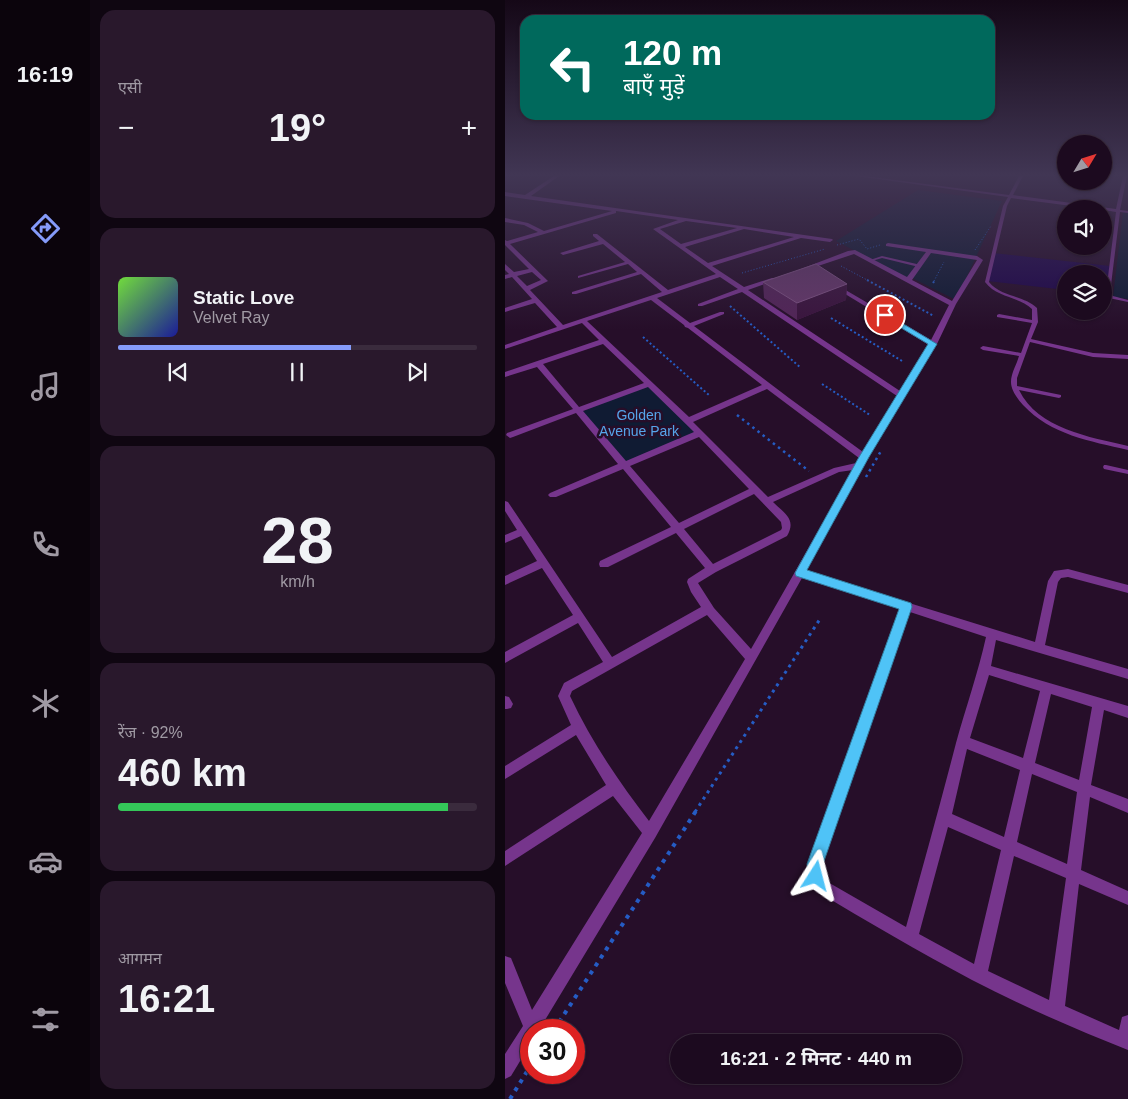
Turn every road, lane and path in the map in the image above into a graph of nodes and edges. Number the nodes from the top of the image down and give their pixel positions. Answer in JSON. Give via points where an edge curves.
{"nodes":[{"id":1,"x":533,"y":227,"type":"edge"},
{"id":2,"x":563,"y":227,"type":"edge"},
{"id":3,"x":661,"y":227,"type":"edge"},
{"id":4,"x":739,"y":227,"type":"edge"},
{"id":5,"x":989,"y":227,"type":"edge"},
{"id":6,"x":1001,"y":227,"type":"edge"},
{"id":7,"x":1116,"y":227,"type":"edge"},
{"id":8,"x":744,"y":228,"type":"junction"},
{"id":9,"x":544,"y":233,"type":"junction"},
{"id":10,"x":595,"y":235,"type":"dead end"},
{"id":11,"x":803,"y":236,"type":"junction"},
{"id":12,"x":830,"y":240,"type":"dead end"},
{"id":13,"x":603,"y":242,"type":"junction"},
{"id":14,"x":506,"y":243,"type":"edge"},
{"id":15,"x":888,"y":245,"type":"dead end"},
{"id":16,"x":681,"y":246,"type":"junction"},
{"id":17,"x":976,"y":250,"type":"dead end"},
{"id":18,"x":930,"y":251,"type":"junction"},
{"id":19,"x":563,"y":253,"type":"dead end"},
{"id":20,"x":872,"y":260,"type":"junction"},
{"id":21,"x":629,"y":262,"type":"junction"},
{"id":22,"x":944,"y":262,"type":"dead end"},
{"id":23,"x":708,"y":265,"type":"junction"},
{"id":24,"x":840,"y":266,"type":"dead end"},
{"id":25,"x":919,"y":266,"type":"junction"},
{"id":26,"x":505,"y":267,"type":"edge"},
{"id":27,"x":806,"y":268,"type":"junction"},
{"id":28,"x":534,"y":269,"type":"junction"},
{"id":29,"x":642,"y":272,"type":"junction"},
{"id":30,"x":797,"y":272,"type":"edge"},
{"id":31,"x":721,"y":274,"type":"junction"},
{"id":32,"x":815,"y":274,"type":"edge"},
{"id":33,"x":513,"y":275,"type":"junction"},
{"id":34,"x":505,"y":277,"type":"edge"},
{"id":35,"x":580,"y":277,"type":"dead end"},
{"id":36,"x":779,"y":278,"type":"edge"},
{"id":37,"x":908,"y":281,"type":"junction"},
{"id":38,"x":933,"y":283,"type":"dead end"},
{"id":39,"x":832,"y":284,"type":"edge"},
{"id":40,"x":526,"y":289,"type":"junction"},
{"id":41,"x":743,"y":290,"type":"junction"},
{"id":42,"x":574,"y":293,"type":"dead end"},
{"id":43,"x":668,"y":293,"type":"junction"},
{"id":44,"x":653,"y":298,"type":"junction"},
{"id":45,"x":536,"y":300,"type":"junction"},
{"id":46,"x":1128,"y":301,"type":"edge"},
{"id":47,"x":953,"y":304,"type":"junction"},
{"id":48,"x":699,"y":305,"type":"dead end"},
{"id":49,"x":729,"y":306,"type":"dead end"},
{"id":50,"x":505,"y":310,"type":"edge"},
{"id":51,"x":722,"y":313,"type":"dead end"},
{"id":52,"x":934,"y":316,"type":"dead end"},
{"id":53,"x":999,"y":316,"type":"dead end"},
{"id":54,"x":831,"y":318,"type":"dead end"},
{"id":55,"x":583,"y":321,"type":"junction"},
{"id":56,"x":1035,"y":322,"type":"junction"},
{"id":57,"x":687,"y":326,"type":"junction"},
{"id":58,"x":562,"y":328,"type":"junction"},
{"id":59,"x":643,"y":337,"type":"dead end"},
{"id":60,"x":1029,"y":340,"type":"junction"},
{"id":61,"x":604,"y":341,"type":"junction"},
{"id":62,"x":933,"y":344,"type":"junction"},
{"id":63,"x":505,"y":347,"type":"edge"},
{"id":64,"x":983,"y":348,"type":"dead end"},
{"id":65,"x":1023,"y":355,"type":"junction"},
{"id":66,"x":1128,"y":356,"type":"edge"},
{"id":67,"x":903,"y":361,"type":"dead end"},
{"id":68,"x":538,"y":363,"type":"junction"},
{"id":69,"x":801,"y":368,"type":"dead end"},
{"id":70,"x":505,"y":375,"type":"edge"},
{"id":71,"x":648,"y":384,"type":"junction"},
{"id":72,"x":822,"y":384,"type":"dead end"},
{"id":73,"x":767,"y":386,"type":"junction"},
{"id":74,"x":1014,"y":388,"type":"junction"},
{"id":75,"x":901,"y":395,"type":"junction"},
{"id":76,"x":710,"y":396,"type":"dead end"},
{"id":77,"x":1059,"y":396,"type":"dead end"},
{"id":78,"x":578,"y":410,"type":"junction"},
{"id":79,"x":737,"y":415,"type":"dead end"},
{"id":80,"x":870,"y":415,"type":"dead end"},
{"id":81,"x":687,"y":421,"type":"junction"},
{"id":82,"x":700,"y":433,"type":"junction"},
{"id":83,"x":510,"y":435,"type":"dead end"},
{"id":84,"x":1128,"y":448,"type":"edge"},
{"id":85,"x":862,"y":461,"type":"junction"},
{"id":86,"x":623,"y":466,"type":"junction"},
{"id":87,"x":1106,"y":466,"type":"dead end"},
{"id":88,"x":809,"y":471,"type":"dead end"},
{"id":89,"x":1128,"y":472,"type":"edge"},
{"id":90,"x":756,"y":489,"type":"junction"},
{"id":91,"x":553,"y":495,"type":"dead end"},
{"id":92,"x":768,"y":501,"type":"junction"},
{"id":93,"x":505,"y":504,"type":"edge"},
{"id":94,"x":677,"y":528,"type":"junction"},
{"id":95,"x":523,"y":531,"type":"junction"},
{"id":96,"x":505,"y":539,"type":"edge"},
{"id":97,"x":543,"y":562,"type":"junction"},
{"id":98,"x":604,"y":564,"type":"dead end"},
{"id":99,"x":712,"y":569,"type":"junction"},
{"id":100,"x":800,"y":573,"type":"junction"},
{"id":101,"x":505,"y":581,"type":"edge"},
{"id":102,"x":1128,"y":589,"type":"edge"},
{"id":103,"x":906,"y":607,"type":"junction"},
{"id":104,"x":709,"y":608,"type":"junction"},
{"id":105,"x":579,"y":617,"type":"junction"},
{"id":106,"x":821,"y":619,"type":"dead end"},
{"id":107,"x":992,"y":634,"type":"junction"},
{"id":108,"x":1039,"y":648,"type":"junction"},
{"id":109,"x":505,"y":658,"type":"edge"},
{"id":110,"x":752,"y":658,"type":"junction"},
{"id":111,"x":610,"y":663,"type":"junction"},
{"id":112,"x":985,"y":669,"type":"junction"},
{"id":113,"x":1128,"y":674,"type":"edge"},
{"id":114,"x":1047,"y":688,"type":"junction"},
{"id":115,"x":1099,"y":704,"type":"junction"},
{"id":116,"x":1128,"y":712,"type":"edge"},
{"id":117,"x":578,"y":728,"type":"junction"},
{"id":118,"x":963,"y":741,"type":"junction"},
{"id":119,"x":1027,"y":766,"type":"junction"},
{"id":120,"x":505,"y":773,"type":"edge"},
{"id":121,"x":615,"y":787,"type":"junction"},
{"id":122,"x":1084,"y":789,"type":"junction"},
{"id":123,"x":1128,"y":806,"type":"edge"},
{"id":124,"x":944,"y":818,"type":"junction"},
{"id":125,"x":650,"y":833,"type":"junction"},
{"id":126,"x":1010,"y":847,"type":"junction"},
{"id":127,"x":505,"y":859,"type":"edge"},
{"id":128,"x":1073,"y":875,"type":"junction"},
{"id":129,"x":1128,"y":898,"type":"edge"},
{"id":130,"x":910,"y":938,"type":"junction"},
{"id":131,"x":505,"y":964,"type":"edge"},
{"id":132,"x":979,"y":975,"type":"junction"},
{"id":133,"x":1056,"y":1012,"type":"junction"},
{"id":134,"x":528,"y":1019,"type":"edge"},
{"id":135,"x":535,"y":1019,"type":"edge"},
{"id":136,"x":561,"y":1019,"type":"edge"},
{"id":137,"x":1128,"y":1023,"type":"edge"},
{"id":138,"x":1127,"y":1041,"type":"edge"},
{"id":139,"x":520,"y":1045,"type":"edge"},
{"id":140,"x":505,"y":1070,"type":"edge"},
{"id":141,"x":520,"y":1082,"type":"edge"},
{"id":142,"x":509,"y":1099,"type":"edge"}],
"edges":[{"from":1,"to":9,"type":"street"},
{"from":2,"to":9,"type":"street"},
{"from":3,"to":16,"type":"street","via":[[656,229]]},
{"from":4,"to":8,"type":"street"},
{"from":5,"to":17,"type":"path"},
{"from":6,"to":56,"type":"lane","via":[[987,282],[993,289],[1033,306]]},
{"from":7,"to":46,"type":"lane","via":[[1108,293],[1111,298]]},
{"from":8,"to":11,"type":"street"},
{"from":8,"to":16,"type":"street"},
{"from":9,"to":14,"type":"street"},
{"from":10,"to":13,"type":"street"},
{"from":11,"to":12,"type":"street"},
{"from":11,"to":23,"type":"street"},
{"from":13,"to":19,"type":"street"},
{"from":13,"to":21,"type":"street"},
{"from":14,"to":28,"type":"street"},
{"from":15,"to":18,"type":"street"},
{"from":16,"to":23,"type":"street"},
{"from":18,"to":25,"type":"street"},
{"from":18,"to":47,"type":"street","via":[[980,260]]},
{"from":20,"to":25,"type":"lane","via":[[882,257]]},
{"from":20,"to":27,"type":"street","via":[[852,252]]},
{"from":20,"to":37,"type":"street"},
{"from":21,"to":29,"type":"street"},
{"from":21,"to":35,"type":"street"},
{"from":22,"to":38,"type":"path"},
{"from":23,"to":31,"type":"street"},
{"from":24,"to":52,"type":"path"},
{"from":25,"to":37,"type":"street"},
{"from":26,"to":33,"type":"street"},
{"from":27,"to":30,"type":"street"},
{"from":27,"to":32,"type":"street"},
{"from":28,"to":33,"type":"street"},
{"from":28,"to":40,"type":"street","via":[[545,282]]},
{"from":29,"to":42,"type":"street"},
{"from":29,"to":43,"type":"street"},
{"from":31,"to":41,"type":"street"},
{"from":31,"to":43,"type":"street"},
{"from":33,"to":34,"type":"street"},
{"from":33,"to":40,"type":"street"},
{"from":36,"to":41,"type":"street"},
{"from":37,"to":47,"type":"street"},
{"from":39,"to":62,"type":"street"},
{"from":40,"to":45,"type":"street"},
{"from":41,"to":48,"type":"street"},
{"from":41,"to":75,"type":"street"},
{"from":43,"to":44,"type":"street"},
{"from":44,"to":55,"type":"street"},
{"from":44,"to":57,"type":"street"},
{"from":45,"to":50,"type":"street"},
{"from":45,"to":58,"type":"street"},
{"from":47,"to":62,"type":"street"},
{"from":49,"to":69,"type":"path"},
{"from":51,"to":57,"type":"street"},
{"from":53,"to":56,"type":"lane"},
{"from":54,"to":67,"type":"path"},
{"from":55,"to":58,"type":"street"},
{"from":55,"to":61,"type":"street"},
{"from":56,"to":60,"type":"lane"},
{"from":57,"to":73,"type":"street"},
{"from":58,"to":63,"type":"street"},
{"from":59,"to":76,"type":"path"},
{"from":60,"to":65,"type":"lane"},
{"from":60,"to":66,"type":"lane","via":[[1093,355]]},
{"from":61,"to":68,"type":"street"},
{"from":61,"to":71,"type":"street"},
{"from":62,"to":75,"type":"street"},
{"from":64,"to":65,"type":"lane"},
{"from":65,"to":74,"type":"lane","via":[[1014,378]]},
{"from":68,"to":70,"type":"street"},
{"from":68,"to":78,"type":"street"},
{"from":71,"to":78,"type":"street"},
{"from":71,"to":81,"type":"street"},
{"from":72,"to":80,"type":"path"},
{"from":73,"to":81,"type":"street"},
{"from":73,"to":85,"type":"street"},
{"from":74,"to":77,"type":"lane"},
{"from":74,"to":84,"type":"lane","via":[[1037,416],[1052,426],[1069,434]]},
{"from":75,"to":85,"type":"street"},
{"from":78,"to":83,"type":"street"},
{"from":78,"to":86,"type":"street"},
{"from":79,"to":88,"type":"path"},
{"from":81,"to":82,"type":"street"},
{"from":82,"to":86,"type":"street"},
{"from":82,"to":90,"type":"street"},
{"from":85,"to":92,"type":"street"},
{"from":85,"to":100,"type":"street"},
{"from":86,"to":91,"type":"street"},
{"from":86,"to":94,"type":"street"},
{"from":87,"to":89,"type":"lane"},
{"from":90,"to":92,"type":"street"},
{"from":90,"to":94,"type":"street"},
{"from":92,"to":99,"type":"street","via":[[786,521],[784,533]]},
{"from":93,"to":95,"type":"street"},
{"from":94,"to":98,"type":"street"},
{"from":94,"to":99,"type":"street"},
{"from":95,"to":96,"type":"street"},
{"from":95,"to":97,"type":"street"},
{"from":97,"to":101,"type":"street"},
{"from":97,"to":105,"type":"street"},
{"from":99,"to":104,"type":"street","via":[[692,582]]},
{"from":100,"to":103,"type":"street"},
{"from":100,"to":110,"type":"street"},
{"from":102,"to":108,"type":"street","via":[[1068,573],[1058,574],[1053,581]]},
{"from":103,"to":107,"type":"street"},
{"from":103,"to":130,"type":"street","via":[[815,864],[821,886]]},
{"from":104,"to":110,"type":"street"},
{"from":104,"to":111,"type":"street"},
{"from":105,"to":109,"type":"street"},
{"from":105,"to":111,"type":"street"},
{"from":106,"to":136,"type":"path"},
{"from":107,"to":108,"type":"street"},
{"from":107,"to":112,"type":"street"},
{"from":108,"to":113,"type":"street"},
{"from":110,"to":125,"type":"street"},
{"from":111,"to":117,"type":"street","via":[[575,682],[565,692]]},
{"from":112,"to":114,"type":"street"},
{"from":112,"to":118,"type":"street"},
{"from":114,"to":115,"type":"street"},
{"from":114,"to":119,"type":"street"},
{"from":115,"to":116,"type":"street"},
{"from":115,"to":122,"type":"street"},
{"from":117,"to":120,"type":"street"},
{"from":117,"to":121,"type":"street"},
{"from":118,"to":119,"type":"street"},
{"from":118,"to":124,"type":"street"},
{"from":119,"to":122,"type":"street"},
{"from":119,"to":126,"type":"street"},
{"from":121,"to":125,"type":"street"},
{"from":121,"to":127,"type":"street"},
{"from":122,"to":123,"type":"street"},
{"from":122,"to":128,"type":"street"},
{"from":124,"to":126,"type":"street"},
{"from":124,"to":130,"type":"street"},
{"from":125,"to":135,"type":"street"},
{"from":126,"to":128,"type":"street"},
{"from":126,"to":132,"type":"street"},
{"from":128,"to":129,"type":"street"},
{"from":128,"to":133,"type":"street"},
{"from":130,"to":132,"type":"street"},
{"from":131,"to":134,"type":"street"},
{"from":132,"to":133,"type":"street"},
{"from":133,"to":138,"type":"street"},
{"from":137,"to":138,"type":"street"},
{"from":139,"to":140,"type":"street"},
{"from":141,"to":142,"type":"path"}]}
